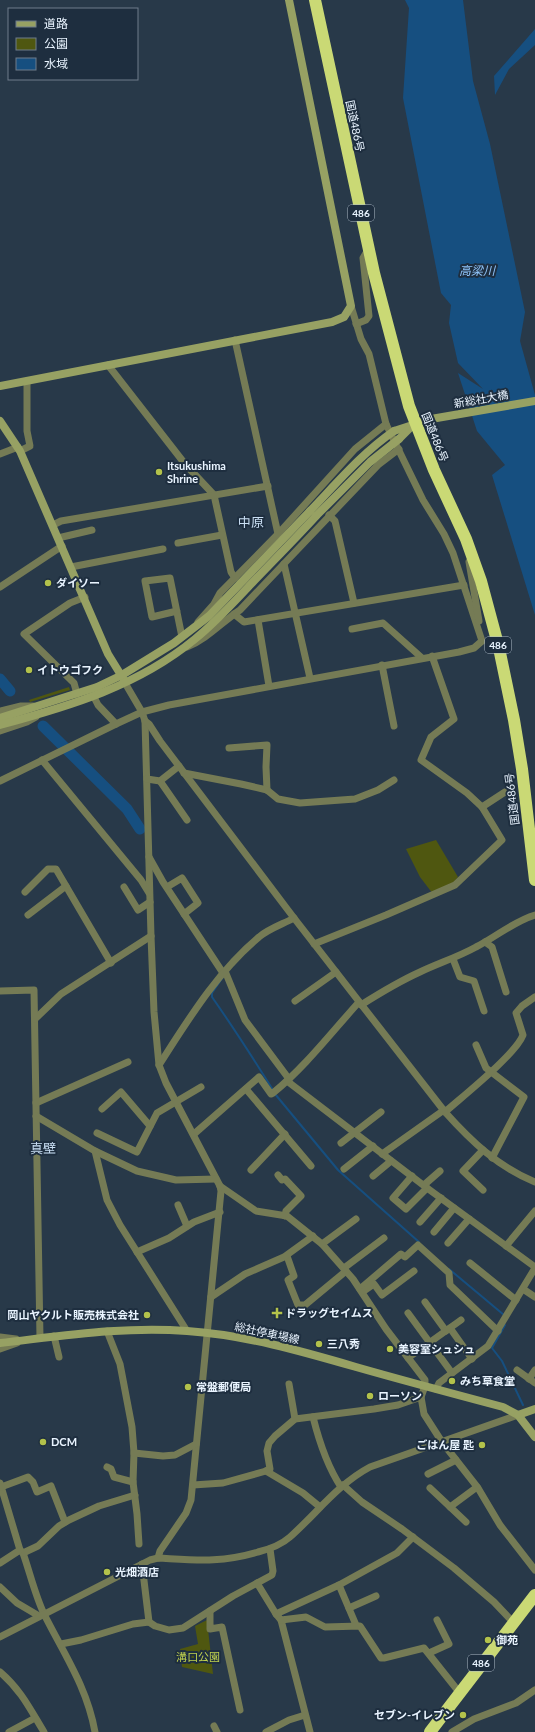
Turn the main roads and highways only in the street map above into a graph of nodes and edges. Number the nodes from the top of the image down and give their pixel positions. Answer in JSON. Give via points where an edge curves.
{"nodes":[{"id":1,"x":315,"y":0,"type":"edge"},
{"id":2,"x":535,"y":880,"type":"edge"},
{"id":3,"x":535,"y":1595,"type":"edge"},
{"id":4,"x":430,"y":1732,"type":"edge"}],
"edges":[{"from":1,"to":2,"type":"highway","name":"国道486号","number":"486","via":[[369,248],[405,392],[415,423],[466,539],[495,633],[522,769]]},
{"from":3,"to":4,"type":"highway","number":"486"}]}
